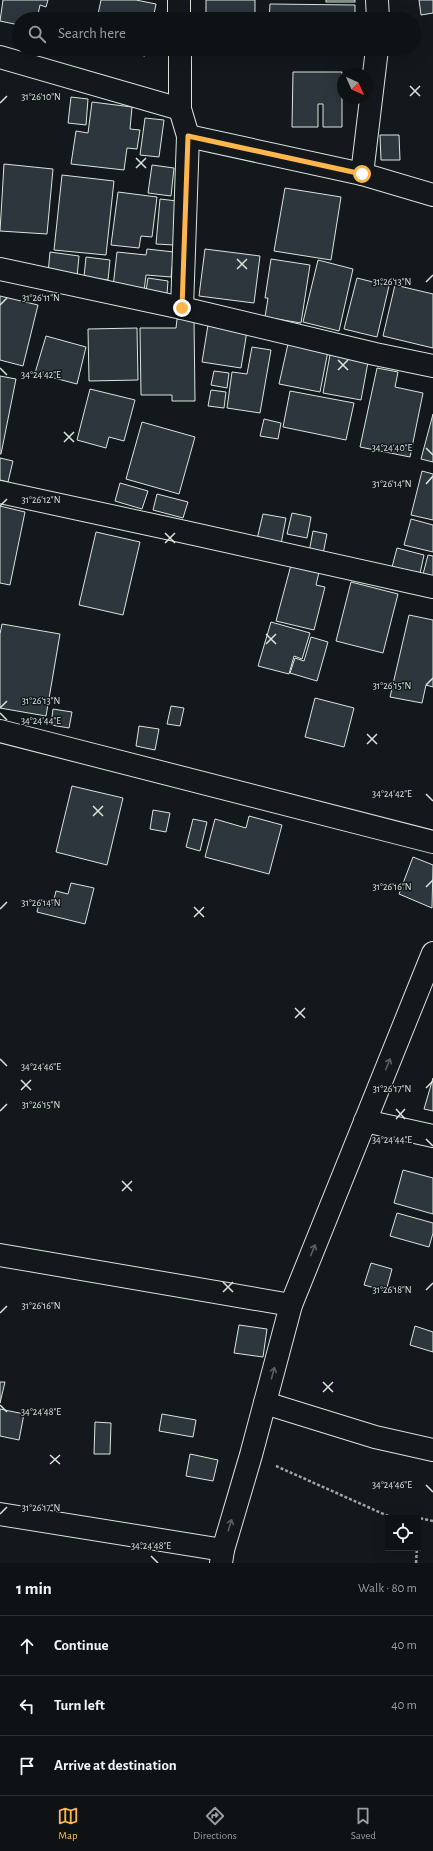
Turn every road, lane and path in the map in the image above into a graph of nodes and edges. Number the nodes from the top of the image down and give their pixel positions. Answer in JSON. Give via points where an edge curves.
{"nodes":[{"id":1,"x":179,"y":0,"type":"edge"},
{"id":2,"x":377,"y":0,"type":"edge"},
{"id":3,"x":179,"y":12,"type":"edge"},
{"id":4,"x":378,"y":12,"type":"edge"},
{"id":5,"x":180,"y":56,"type":"edge"},
{"id":6,"x":376,"y":56,"type":"edge"},
{"id":7,"x":0,"y":57,"type":"edge"},
{"id":8,"x":180,"y":109,"type":"junction"},
{"id":9,"x":188,"y":136,"type":"junction"},
{"id":10,"x":362,"y":174,"type":"junction"},
{"id":11,"x":433,"y":195,"type":"edge"},
{"id":12,"x":0,"y":269,"type":"edge"},
{"id":13,"x":182,"y":308,"type":"junction"},
{"id":14,"x":433,"y":366,"type":"edge"},
{"id":15,"x":0,"y":492,"type":"edge"},
{"id":16,"x":433,"y":587,"type":"edge"},
{"id":17,"x":0,"y":730,"type":"edge"},
{"id":18,"x":433,"y":842,"type":"edge"},
{"id":19,"x":433,"y":953,"type":"edge"},
{"id":20,"x":365,"y":1120,"type":"junction"},
{"id":21,"x":433,"y":1136,"type":"edge"},
{"id":22,"x":0,"y":1255,"type":"edge"},
{"id":23,"x":291,"y":1306,"type":"junction"},
{"id":24,"x":265,"y":1403,"type":"junction"},
{"id":25,"x":433,"y":1450,"type":"edge"},
{"id":26,"x":251,"y":1455,"type":"junction"},
{"id":27,"x":0,"y":1514,"type":"edge"},
{"id":28,"x":386,"y":1515,"type":"edge"},
{"id":29,"x":421,"y":1518,"type":"edge"},
{"id":30,"x":433,"y":1521,"type":"edge"},
{"id":31,"x":417,"y":1551,"type":"edge"},
{"id":32,"x":222,"y":1557,"type":"edge"},
{"id":33,"x":416,"y":1563,"type":"edge"}],
"edges":[{"from":1,"to":3,"type":"street"},
{"from":2,"to":4,"type":"street"},
{"from":5,"to":8,"type":"street"},
{"from":6,"to":10,"type":"street"},
{"from":7,"to":8,"type":"street"},
{"from":8,"to":9,"type":"street"},
{"from":9,"to":10,"type":"street"},
{"from":9,"to":13,"type":"street"},
{"from":10,"to":11,"type":"street"},
{"from":12,"to":13,"type":"street"},
{"from":13,"to":14,"type":"street"},
{"from":15,"to":16,"type":"street"},
{"from":17,"to":18,"type":"street"},
{"from":20,"to":19,"type":"street","one_way":true},
{"from":20,"to":21,"type":"street"},
{"from":23,"to":20,"type":"street","one_way":true},
{"from":22,"to":23,"type":"street"},
{"from":24,"to":23,"type":"street","one_way":true},
{"from":24,"to":25,"type":"street","via":[[375,1437]]},
{"from":24,"to":26,"type":"street"},
{"from":26,"to":28,"type":"path"},
{"from":32,"to":26,"type":"street","one_way":true},
{"from":27,"to":32,"type":"street"},
{"from":29,"to":30,"type":"path"},
{"from":31,"to":33,"type":"path"}]}
